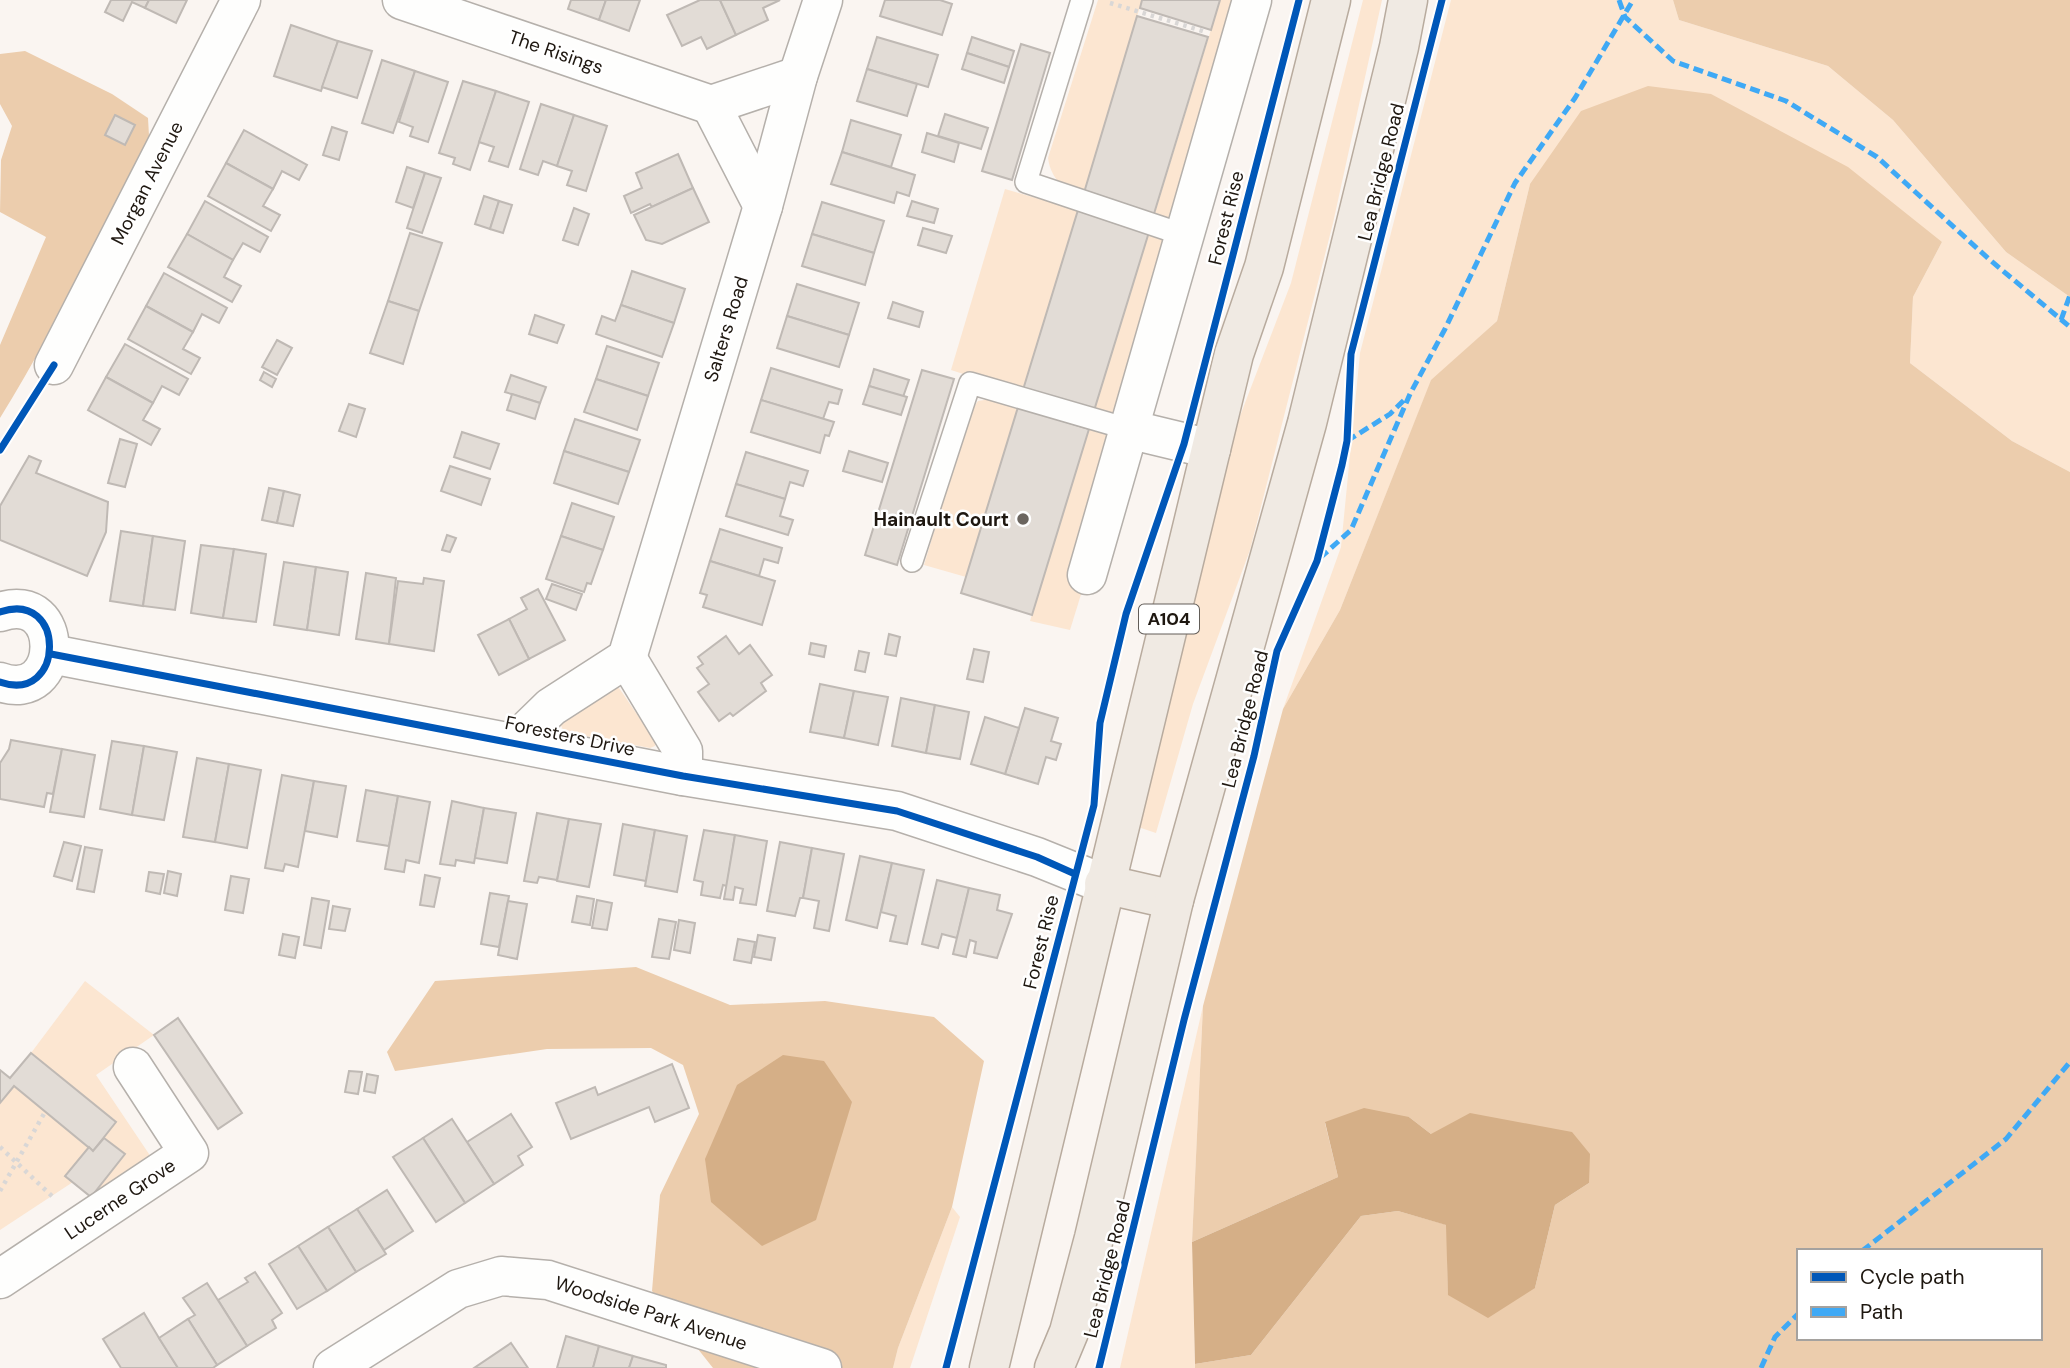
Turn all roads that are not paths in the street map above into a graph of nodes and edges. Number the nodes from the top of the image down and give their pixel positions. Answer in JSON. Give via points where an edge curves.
{"nodes":[{"id":1,"x":241,"y":0,"type":"edge"},
{"id":2,"x":402,"y":0,"type":"edge"},
{"id":3,"x":823,"y":0,"type":"edge"},
{"id":4,"x":1082,"y":0,"type":"edge"},
{"id":5,"x":1252,"y":0,"type":"edge"},
{"id":6,"x":1331,"y":0,"type":"edge"},
{"id":7,"x":1408,"y":0,"type":"edge"},
{"id":8,"x":798,"y":76,"type":"junction"},
{"id":9,"x":711,"y":104,"type":"junction"},
{"id":10,"x":763,"y":206,"type":"junction"},
{"id":11,"x":1184,"y":234,"type":"junction"},
{"id":12,"x":54,"y":365,"type":"dead end"},
{"id":13,"x":1128,"y":429,"type":"junction"},
{"id":14,"x":1211,"y":450,"type":"junction"},
{"id":15,"x":912,"y":561,"type":"dead end"},
{"id":16,"x":1087,"y":575,"type":"dead end"},
{"id":17,"x":0,"y":612,"type":"edge"},
{"id":18,"x":51,"y":654,"type":"junction"},
{"id":19,"x":627,"y":658,"type":"junction"},
{"id":20,"x":0,"y":682,"type":"edge"},
{"id":21,"x":516,"y":741,"type":"junction"},
{"id":22,"x":683,"y":776,"type":"junction"},
{"id":23,"x":1104,"y":884,"type":"junction"},
{"id":24,"x":1174,"y":900,"type":"junction"},
{"id":25,"x":133,"y":1067,"type":"dead end"},
{"id":26,"x":0,"y":1279,"type":"edge"},
{"id":27,"x":1069,"y":1350,"type":"edge"},
{"id":28,"x":334,"y":1368,"type":"edge"},
{"id":29,"x":822,"y":1368,"type":"edge"},
{"id":30,"x":989,"y":1368,"type":"edge"},
{"id":31,"x":1054,"y":1368,"type":"edge"}],
"edges":[{"from":1,"to":12,"type":"street","name":"Morgan Avenue"},
{"from":2,"to":9,"type":"street","name":"The Risings"},
{"from":3,"to":8,"type":"street","name":"Salters Road"},
{"from":4,"to":11,"type":"lane","via":[[1026,182]]},
{"from":5,"to":11,"type":"street","name":"Forest Rise"},
{"from":6,"to":14,"type":"main road","number":"A104","via":[[1264,267],[1234,354]]},
{"from":7,"to":24,"type":"main road","name":"Lea Bridge Road","via":[[1307,423]]},
{"from":8,"to":9,"type":"street"},
{"from":8,"to":10,"type":"street","name":"Salters Road"},
{"from":9,"to":10,"type":"street"},
{"from":10,"to":19,"type":"street","name":"Salters Road"},
{"from":11,"to":13,"type":"street","name":"Forest Rise"},
{"from":13,"to":14,"type":"street"},
{"from":13,"to":15,"type":"lane","via":[[970,383]]},
{"from":13,"to":16,"type":"street","name":"Forest Rise"},
{"from":14,"to":23,"type":"main road","number":"A104"},
{"from":17,"to":18,"type":"street","via":[[20,610],[41,621],[51,641]]},
{"from":18,"to":20,"type":"street","via":[[41,673],[25,683],[10,686]]},
{"from":18,"to":21,"type":"street","name":"Foresters Drive"},
{"from":19,"to":21,"type":"street","via":[[551,707]]},
{"from":19,"to":22,"type":"street","via":[[683,751]]},
{"from":21,"to":22,"type":"street","name":"Foresters Drive"},
{"from":22,"to":23,"type":"street","name":"Foresters Drive","via":[[897,811]]},
{"from":23,"to":24,"type":"main road"},
{"from":23,"to":30,"type":"main road","number":"A104"},
{"from":24,"to":27,"type":"main road","name":"Lea Bridge Road"},
{"from":25,"to":26,"type":"street","name":"Lucerne Grove","via":[[189,1153]]},
{"from":27,"to":31,"type":"main road","name":"Lea Bridge Road"},
{"from":28,"to":29,"type":"street","name":"Woodside Park Avenue","via":[[458,1289],[501,1276],[548,1280]]}]}
